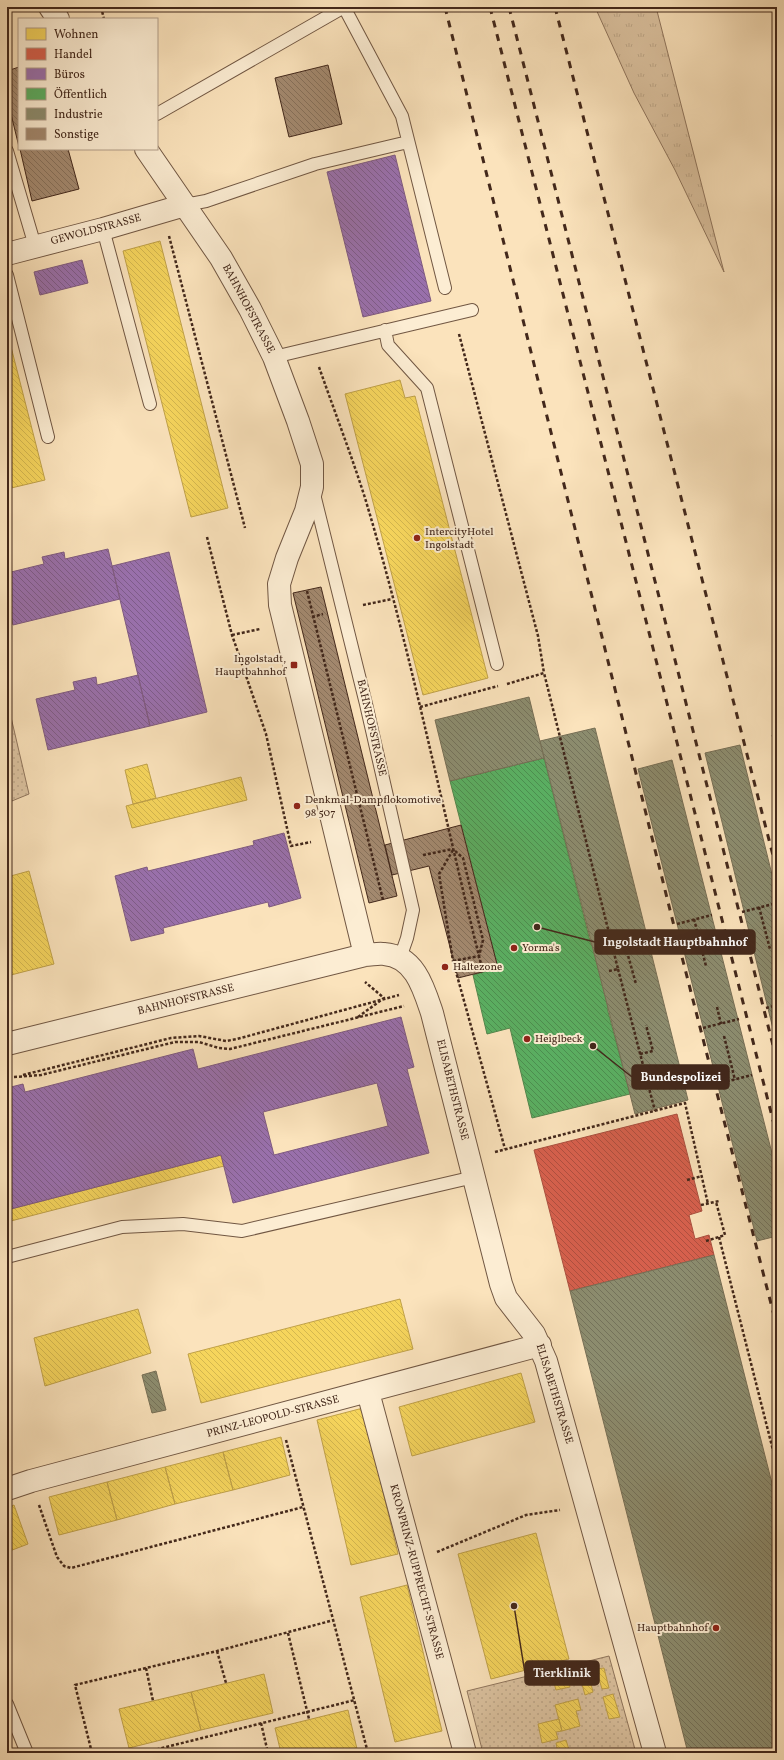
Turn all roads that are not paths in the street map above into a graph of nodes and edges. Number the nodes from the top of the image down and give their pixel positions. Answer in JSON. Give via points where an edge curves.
{"nodes":[{"id":1,"x":50,"y":7,"type":"edge"},
{"id":2,"x":344,"y":7,"type":"edge"},
{"id":3,"x":57,"y":18,"type":"edge"},
{"id":4,"x":158,"y":113,"type":"edge"},
{"id":5,"x":408,"y":142,"type":"junction"},
{"id":6,"x":147,"y":150,"type":"edge"},
{"id":7,"x":7,"y":151,"type":"edge"},
{"id":8,"x":185,"y":205,"type":"junction"},
{"id":9,"x":103,"y":229,"type":"junction"},
{"id":10,"x":35,"y":246,"type":"junction"},
{"id":11,"x":7,"y":254,"type":"edge"},
{"id":12,"x":7,"y":274,"type":"edge"},
{"id":13,"x":445,"y":288,"type":"dead end"},
{"id":14,"x":472,"y":310,"type":"dead end"},
{"id":15,"x":384,"y":330,"type":"junction"},
{"id":16,"x":274,"y":357,"type":"junction"},
{"id":17,"x":150,"y":404,"type":"dead end"},
{"id":18,"x":48,"y":437,"type":"dead end"},
{"id":19,"x":312,"y":487,"type":"junction"},
{"id":20,"x":497,"y":664,"type":"dead end"},
{"id":21,"x":365,"y":955,"type":"junction"},
{"id":22,"x":400,"y":958,"type":"junction"},
{"id":23,"x":7,"y":1044,"type":"edge"},
{"id":24,"x":471,"y":1168,"type":"junction"},
{"id":25,"x":7,"y":1258,"type":"edge"},
{"id":26,"x":540,"y":1345,"type":"junction"},
{"id":27,"x":368,"y":1392,"type":"junction"},
{"id":28,"x":7,"y":1489,"type":"edge"},
{"id":29,"x":7,"y":1704,"type":"edge"},
{"id":30,"x":27,"y":1753,"type":"edge"},
{"id":31,"x":465,"y":1753,"type":"edge"},
{"id":32,"x":655,"y":1753,"type":"edge"}],
"edges":[{"from":1,"to":3,"type":"street"},
{"from":2,"to":4,"type":"lane"},
{"from":2,"to":5,"type":"lane","via":[[402,116]]},
{"from":5,"to":8,"type":"lane","via":[[315,164],[206,201]]},
{"from":5,"to":13,"type":"lane"},
{"from":6,"to":8,"type":"street","name":"BAHNHOFSTRASSE"},
{"from":7,"to":10,"type":"lane"},
{"from":8,"to":9,"type":"street","name":"GEWOLDSTRASSE"},
{"from":8,"to":16,"type":"street","name":"BAHNHOFSTRASSE","via":[[221,258]]},
{"from":9,"to":10,"type":"street","name":"GEWOLDSTRASSE"},
{"from":9,"to":17,"type":"lane"},
{"from":10,"to":11,"type":"street","name":"GEWOLDSTRASSE"},
{"from":12,"to":18,"type":"lane"},
{"from":14,"to":15,"type":"lane"},
{"from":15,"to":16,"type":"lane"},
{"from":15,"to":20,"type":"lane","via":[[388,345],[427,388]]},
{"from":16,"to":19,"type":"street","name":"BAHNHOFSTRASSE","via":[[312,464]]},
{"from":19,"to":21,"type":"street","name":"BAHNHOFSTRASSE","via":[[306,511],[279,584],[280,605]]},
{"from":19,"to":22,"type":"lane","name":"BAHNHOFSTRASSE","via":[[366,704],[413,910]]},
{"from":21,"to":22,"type":"street","name":"BAHNHOFSTRASSE","via":[[384,954]]},
{"from":21,"to":23,"type":"street","name":"BAHNHOFSTRASSE"},
{"from":22,"to":24,"type":"street","name":"ELISABETHSTRASSE","via":[[414,970],[426,995]]},
{"from":24,"to":25,"type":"lane","via":[[429,1189],[242,1231],[183,1224],[122,1227]]},
{"from":24,"to":26,"type":"street","name":"ELISABETHSTRASSE","via":[[506,1298]]},
{"from":26,"to":27,"type":"street","name":"PRINZ-LEOPOLD-STRASSE"},
{"from":26,"to":32,"type":"street","name":"ELISABETHSTRASSE"},
{"from":27,"to":28,"type":"street","name":"PRINZ-LEOPOLD-STRASSE"},
{"from":27,"to":31,"type":"street","name":"KRONPRINZ-RUPPRECHT-STRASSE"},
{"from":29,"to":30,"type":"lane"}]}
